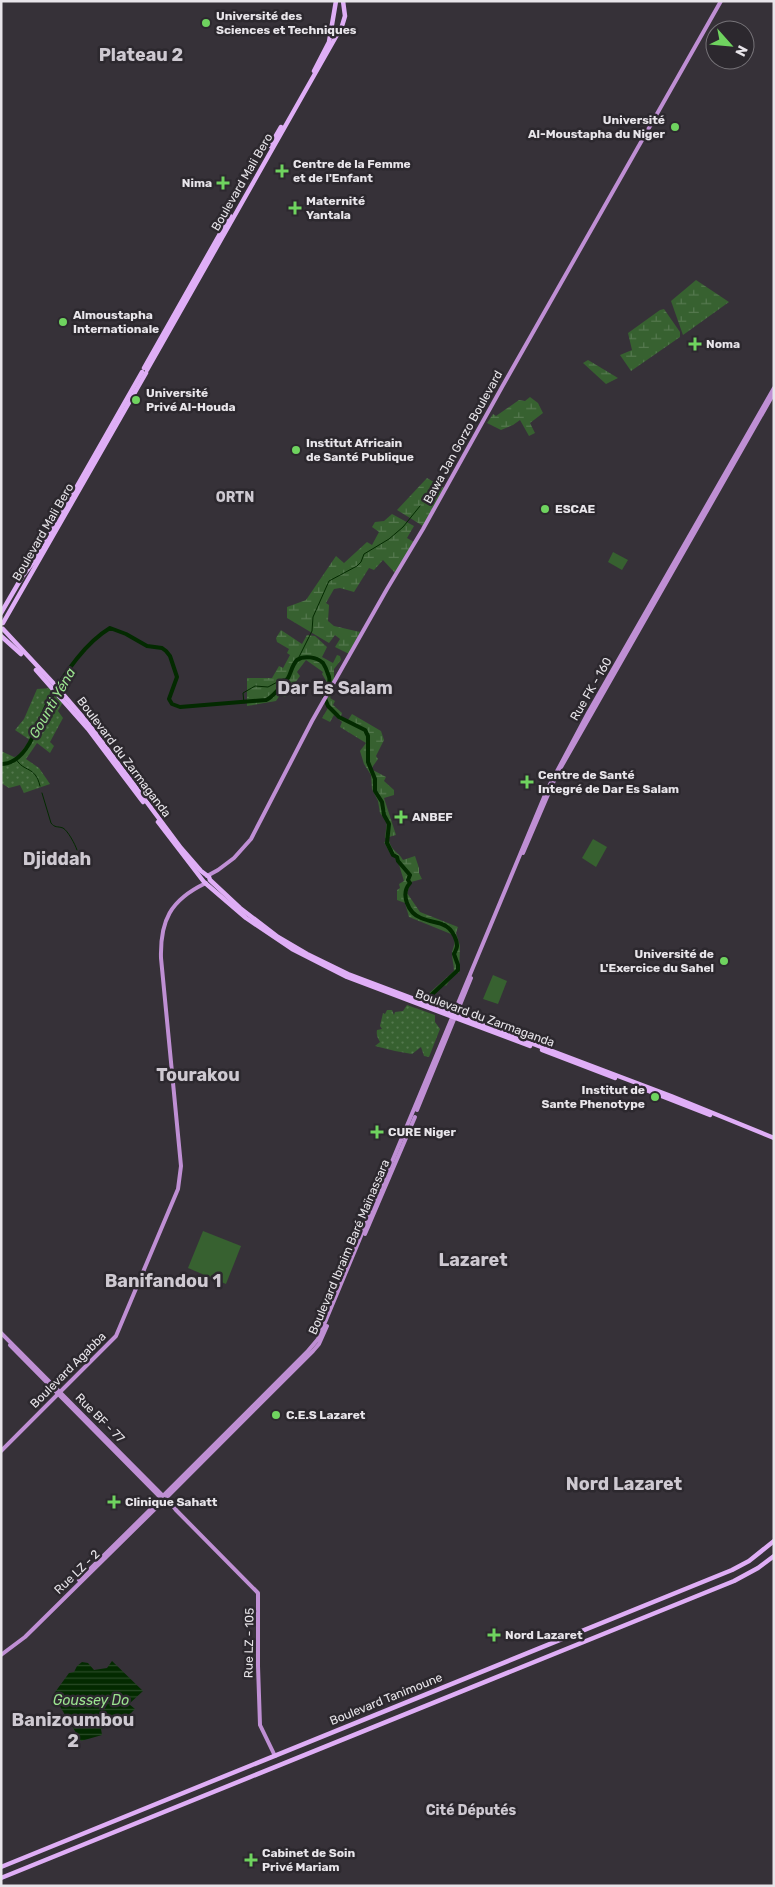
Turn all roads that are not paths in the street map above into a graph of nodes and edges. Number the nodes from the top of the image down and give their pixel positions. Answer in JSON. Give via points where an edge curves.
{"nodes":[{"id":1,"x":336,"y":1,"type":"edge"},
{"id":2,"x":344,"y":1,"type":"edge"},
{"id":3,"x":721,"y":1,"type":"edge"},
{"id":4,"x":145,"y":371,"type":"junction"},
{"id":5,"x":774,"y":388,"type":"edge"},
{"id":6,"x":774,"y":393,"type":"edge"},
{"id":7,"x":36,"y":560,"type":"junction"},
{"id":8,"x":2,"y":612,"type":"edge"},
{"id":9,"x":2,"y":626,"type":"edge"},
{"id":10,"x":1,"y":640,"type":"edge"},
{"id":11,"x":8,"y":642,"type":"junction"},
{"id":12,"x":57,"y":689,"type":"junction"},
{"id":13,"x":511,"y":878,"type":"junction"},
{"id":14,"x":207,"y":880,"type":"junction"},
{"id":15,"x":199,"y":886,"type":"joint"},
{"id":16,"x":455,"y":1013,"type":"junction"},
{"id":17,"x":762,"y":1135,"type":"junction"},
{"id":18,"x":774,"y":1140,"type":"edge"},
{"id":19,"x":1,"y":1335,"type":"edge"},
{"id":20,"x":59,"y":1394,"type":"junction"},
{"id":21,"x":1,"y":1451,"type":"edge"},
{"id":22,"x":164,"y":1498,"type":"junction"},
{"id":23,"x":774,"y":1542,"type":"edge"},
{"id":24,"x":774,"y":1556,"type":"edge"},
{"id":25,"x":1,"y":1654,"type":"edge"},
{"id":26,"x":275,"y":1756,"type":"junction"},
{"id":27,"x":259,"y":1762,"type":"junction"},
{"id":28,"x":279,"y":1765,"type":"junction"},
{"id":29,"x":263,"y":1771,"type":"junction"},
{"id":30,"x":1,"y":1867,"type":"edge"},
{"id":31,"x":1,"y":1878,"type":"edge"}],
"edges":[{"from":1,"to":4,"type":"main road","name":"Boulevard Mali Bero","via":[[330,38],[322,56]]},
{"from":2,"to":4,"type":"main road","name":"Boulevard Mali Bero","via":[[342,26]]},
{"from":3,"to":14,"type":"main road","name":"Bawa Jan Gorzo Boulevard","via":[[424,529],[387,589],[251,839]]},
{"from":4,"to":7,"type":"main road","name":"Boulevard Mali Bero"},
{"from":5,"to":13,"type":"main road","name":"Rue FK - 160","via":[[554,775]]},
{"from":6,"to":13,"type":"main road","name":"Rue FK - 160","via":[[556,776]]},
{"from":7,"to":8,"type":"main road","name":"Boulevard Mali Bero"},
{"from":7,"to":9,"type":"main road","name":"Boulevard Mali Bero"},
{"from":7,"to":9,"type":"main road"},
{"from":9,"to":11,"type":"main road","name":"Boulevard du Zarmaganda"},
{"from":9,"to":12,"type":"main road","name":"Boulevard du Zarmaganda"},
{"from":10,"to":11,"type":"main road"},
{"from":11,"to":12,"type":"main road","name":"Boulevard du Zarmaganda"},
{"from":12,"to":14,"type":"main road","name":"Boulevard du Zarmaganda"},
{"from":13,"to":16,"type":"main road","name":"Rue FK - 160"},
{"from":14,"to":15,"type":"main road","name":"Bawa Jan Gorzo Boulevard"},
{"from":14,"to":16,"type":"main road","name":"Boulevard du Zarmaganda","via":[[278,937],[331,966],[386,990]]},
{"from":15,"to":20,"type":"main road","name":"Boulevard Agabba","via":[[168,914],[160,939],[181,1166],[178,1189],[117,1334]]},
{"from":16,"to":17,"type":"main road","name":"Boulevard du Zarmaganda"},
{"from":16,"to":17,"type":"main road","name":"Boulevard du Zarmaganda","via":[[671,1096]]},
{"from":16,"to":22,"type":"main road","name":"Boulevard Ibraim Baré Maïnassara","via":[[318,1339]]},
{"from":17,"to":18,"type":"main road","name":"Boulevard du Zarmaganda"},
{"from":19,"to":20,"type":"main road","name":"Rue BF - 77"},
{"from":20,"to":21,"type":"main road","name":"Boulevard Agabba"},
{"from":20,"to":22,"type":"main road","name":"Rue BF - 77"},
{"from":22,"to":25,"type":"main road","name":"Rue LZ - 2"},
{"from":22,"to":26,"type":"main road","name":"Rue LZ - 105","via":[[258,1593],[260,1725]]},
{"from":23,"to":26,"type":"main road","name":"Boulevard Tanimoune","via":[[732,1570]]},
{"from":24,"to":28,"type":"main road","name":"Boulevard Tanimoune","via":[[734,1581]]},
{"from":26,"to":27,"type":"main road","name":"Boulevard Tanimoune"},
{"from":26,"to":28,"type":"main road"},
{"from":27,"to":29,"type":"main road"},
{"from":27,"to":30,"type":"main road","name":"Boulevard Tanimoune"},
{"from":28,"to":29,"type":"main road","name":"Boulevard Tanimoune"},
{"from":29,"to":31,"type":"main road","name":"Boulevard Tanimoune"}]}
